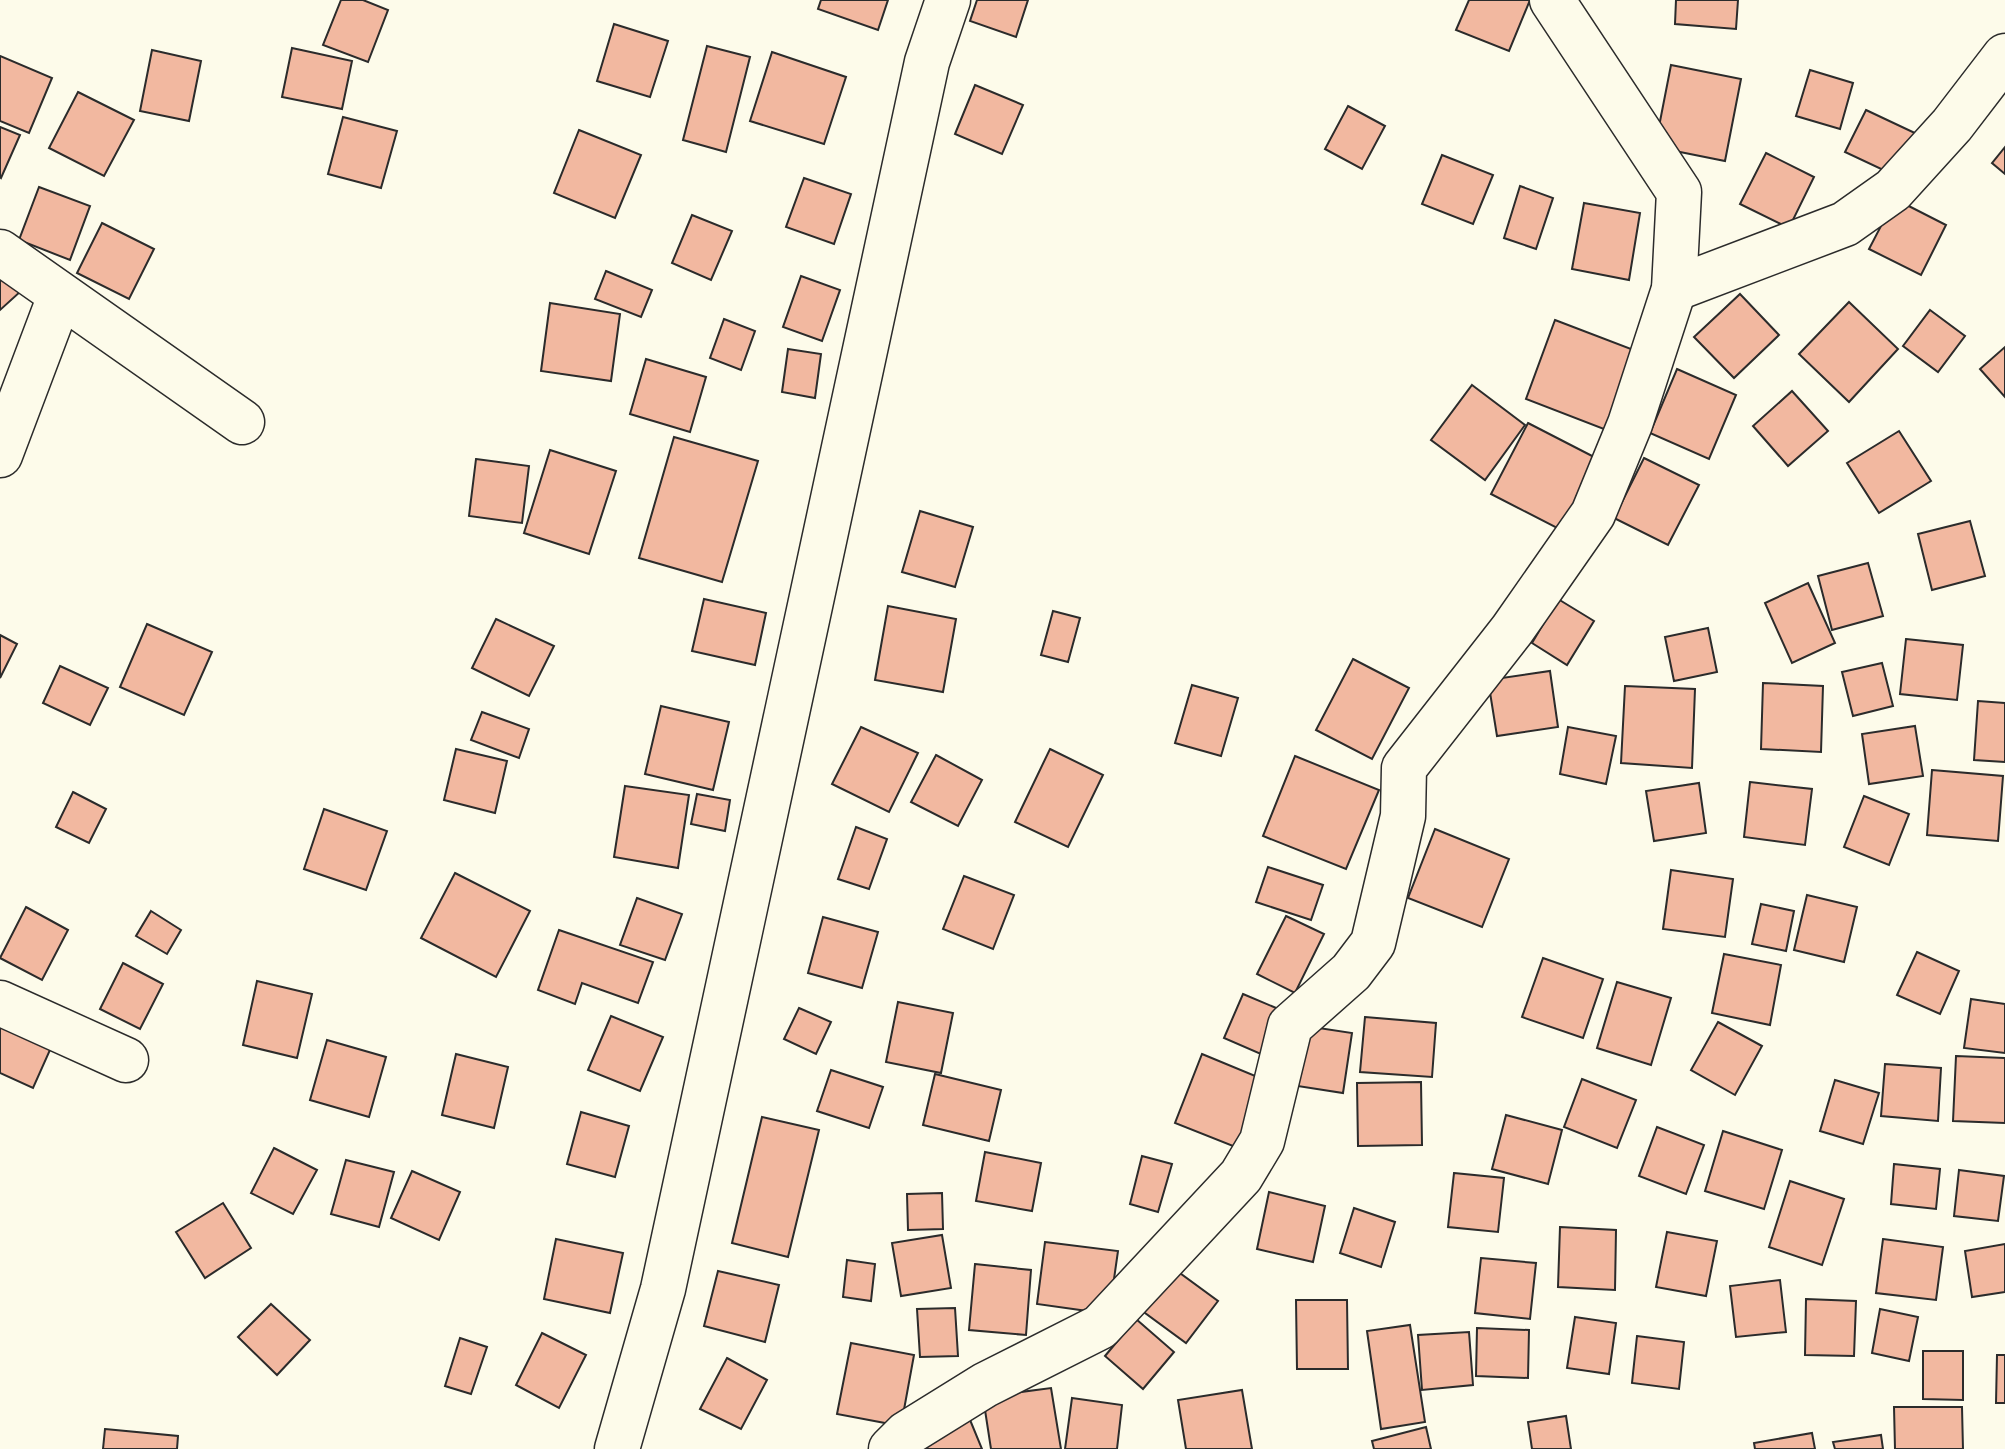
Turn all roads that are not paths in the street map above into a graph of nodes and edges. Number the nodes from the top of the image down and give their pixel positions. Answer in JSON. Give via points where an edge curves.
{"nodes":[{"id":1,"x":948,"y":0,"type":"edge"},
{"id":2,"x":1552,"y":0,"type":"edge"},
{"id":3,"x":2005,"y":56,"type":"edge"},
{"id":4,"x":0,"y":252,"type":"edge"},
{"id":5,"x":1674,"y":289,"type":"junction"},
{"id":6,"x":60,"y":296,"type":"junction"},
{"id":7,"x":242,"y":422,"type":"dead end"},
{"id":8,"x":0,"y":455,"type":"edge"},
{"id":9,"x":0,"y":1003,"type":"edge"},
{"id":10,"x":126,"y":1060,"type":"dead end"},
{"id":11,"x":617,"y":1449,"type":"edge"},
{"id":12,"x":891,"y":1449,"type":"edge"}],
"edges":[{"from":1,"to":11,"type":"street","via":[[927,62],[663,1289]]},
{"from":2,"to":5,"type":"street","via":[[1679,192]]},
{"from":3,"to":5,"type":"street","via":[[1952,125],[1881,198],[1845,224]]},
{"from":4,"to":6,"type":"street"},
{"from":5,"to":12,"type":"street","via":[[1630,424],[1593,514],[1512,630],[1404,768],[1403,816],[1373,943],[1351,972],[1290,1026],[1262,1141],[1241,1176],[1100,1327],[985,1385]]},
{"from":6,"to":7,"type":"street"},
{"from":6,"to":8,"type":"street"},
{"from":9,"to":10,"type":"street"}]}
